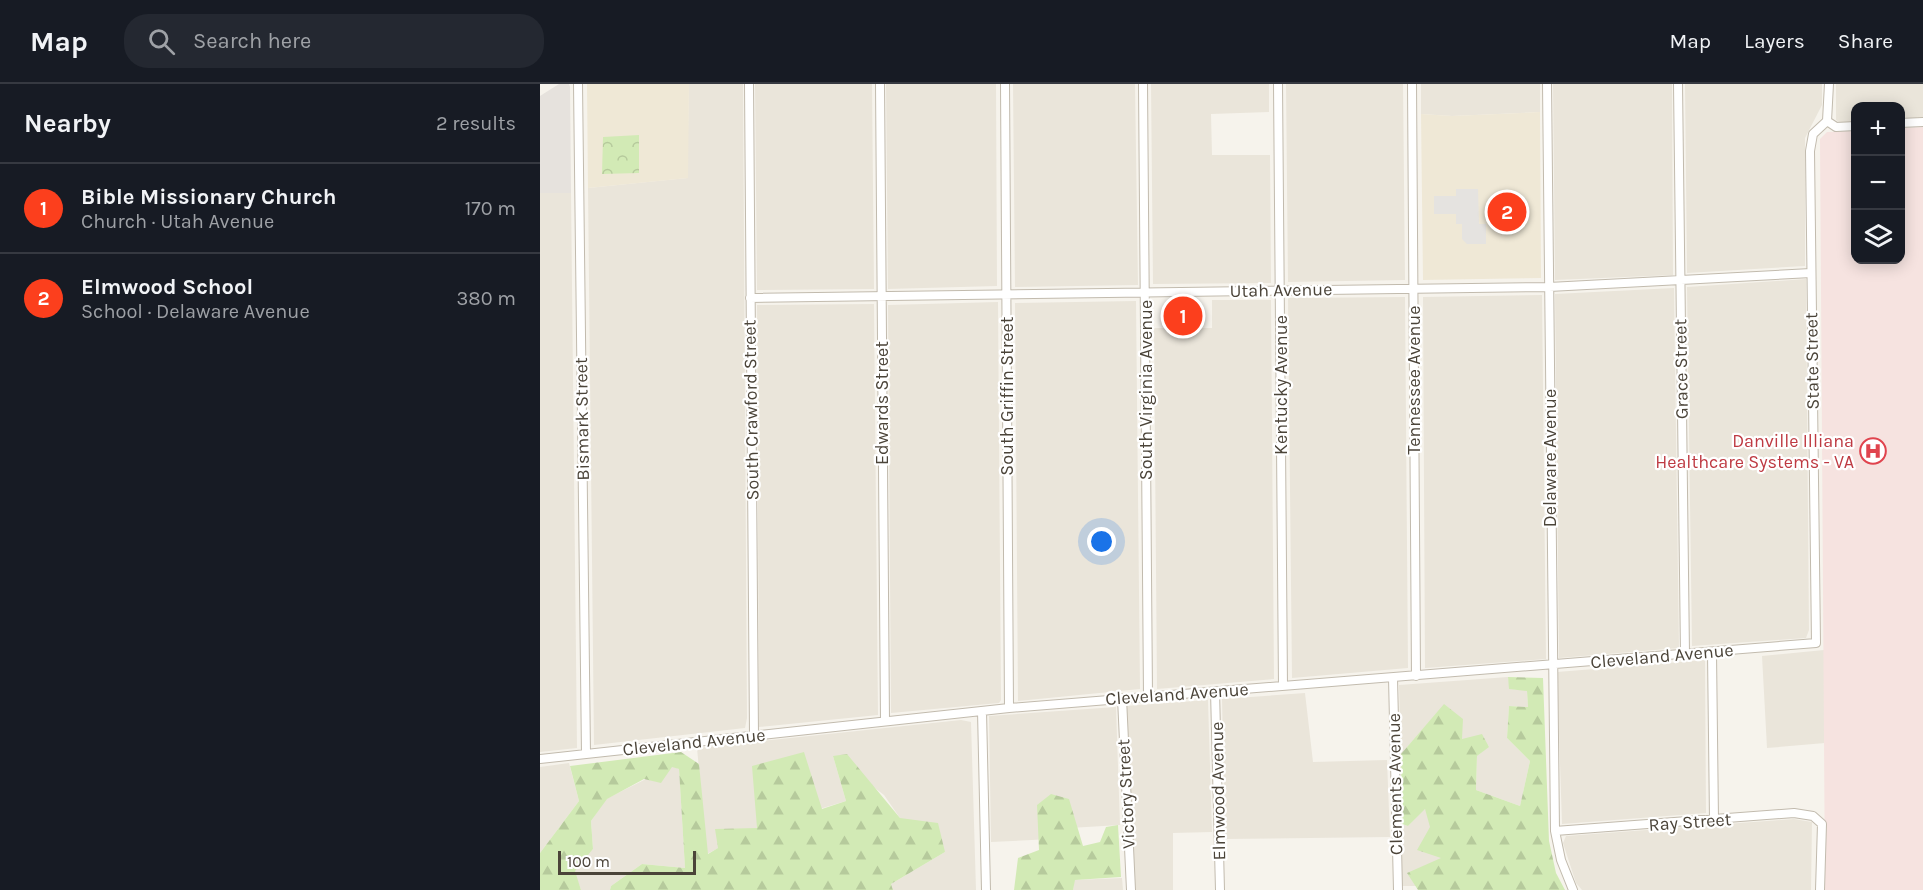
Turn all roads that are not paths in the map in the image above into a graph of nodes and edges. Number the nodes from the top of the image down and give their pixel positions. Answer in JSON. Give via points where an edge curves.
{"nodes":[{"id":1,"x":578,"y":84,"type":"edge"},
{"id":2,"x":749,"y":84,"type":"edge"},
{"id":3,"x":880,"y":84,"type":"edge"},
{"id":4,"x":1005,"y":84,"type":"edge"},
{"id":5,"x":1143,"y":84,"type":"edge"},
{"id":6,"x":1278,"y":84,"type":"edge"},
{"id":7,"x":1412,"y":84,"type":"edge"},
{"id":8,"x":1547,"y":84,"type":"edge"},
{"id":9,"x":1678,"y":84,"type":"edge"},
{"id":10,"x":1829,"y":84,"type":"edge"},
{"id":11,"x":1827,"y":121,"type":"junction"},
{"id":12,"x":1923,"y":122,"type":"edge"},
{"id":13,"x":1905,"y":123,"type":"edge"},
{"id":14,"x":1851,"y":126,"type":"edge"},
{"id":15,"x":1811,"y":273,"type":"junction"},
{"id":16,"x":1680,"y":281,"type":"junction"},
{"id":17,"x":1549,"y":287,"type":"junction"},
{"id":18,"x":1414,"y":288,"type":"junction"},
{"id":19,"x":1280,"y":290,"type":"junction"},
{"id":20,"x":1146,"y":291,"type":"junction"},
{"id":21,"x":1006,"y":294,"type":"junction"},
{"id":22,"x":882,"y":296,"type":"junction"},
{"id":23,"x":750,"y":298,"type":"junction"},
{"id":24,"x":1815,"y":643,"type":"joint"},
{"id":25,"x":1712,"y":652,"type":"junction"},
{"id":26,"x":1685,"y":654,"type":"junction"},
{"id":27,"x":1551,"y":665,"type":"junction"},
{"id":28,"x":1416,"y":676,"type":"junction"},
{"id":29,"x":1393,"y":678,"type":"junction"},
{"id":30,"x":1283,"y":686,"type":"junction"},
{"id":31,"x":1215,"y":691,"type":"junction"},
{"id":32,"x":1148,"y":696,"type":"junction"},
{"id":33,"x":1122,"y":698,"type":"junction"},
{"id":34,"x":1009,"y":708,"type":"junction"},
{"id":35,"x":981,"y":711,"type":"junction"},
{"id":36,"x":885,"y":721,"type":"junction"},
{"id":37,"x":754,"y":736,"type":"junction"},
{"id":38,"x":586,"y":754,"type":"junction"},
{"id":39,"x":540,"y":759,"type":"edge"},
{"id":40,"x":1714,"y":820,"type":"junction"},
{"id":41,"x":1555,"y":831,"type":"junction"},
{"id":42,"x":986,"y":890,"type":"edge"},
{"id":43,"x":1131,"y":890,"type":"edge"},
{"id":44,"x":1220,"y":890,"type":"edge"},
{"id":45,"x":1398,"y":890,"type":"edge"},
{"id":46,"x":1573,"y":890,"type":"edge"},
{"id":47,"x":1820,"y":890,"type":"edge"}],
"edges":[{"from":1,"to":38,"type":"street","name":"Bismark Street"},
{"from":2,"to":23,"type":"street","name":"South Crawford Street"},
{"from":3,"to":22,"type":"street","name":"Edwards Street"},
{"from":4,"to":21,"type":"street","name":"South Griffin Street"},
{"from":5,"to":20,"type":"street","name":"South Virginia Avenue"},
{"from":6,"to":19,"type":"street","name":"Kentucky Avenue"},
{"from":7,"to":18,"type":"street","name":"Tennessee Avenue"},
{"from":8,"to":17,"type":"street","name":"Delaware Avenue"},
{"from":9,"to":16,"type":"street","name":"Grace Street"},
{"from":10,"to":11,"type":"street"},
{"from":11,"to":14,"type":"street","via":[[1836,127]]},
{"from":11,"to":15,"type":"street","name":"State Street","via":[[1813,134],[1810,151]]},
{"from":12,"to":13,"type":"street"},
{"from":15,"to":16,"type":"street","name":"Utah Avenue"},
{"from":15,"to":24,"type":"street","name":"State Street"},
{"from":16,"to":17,"type":"street","name":"Utah Avenue"},
{"from":16,"to":26,"type":"street","name":"Grace Street"},
{"from":17,"to":18,"type":"street","name":"Utah Avenue"},
{"from":17,"to":27,"type":"street","name":"Delaware Avenue"},
{"from":18,"to":19,"type":"street","name":"Utah Avenue"},
{"from":18,"to":28,"type":"street","name":"Tennessee Avenue"},
{"from":19,"to":20,"type":"street","name":"Utah Avenue"},
{"from":19,"to":30,"type":"street","name":"Kentucky Avenue"},
{"from":20,"to":21,"type":"street","name":"Utah Avenue"},
{"from":20,"to":32,"type":"street","name":"South Virginia Avenue"},
{"from":21,"to":22,"type":"street","name":"Utah Avenue"},
{"from":21,"to":34,"type":"street","name":"South Griffin Street"},
{"from":22,"to":23,"type":"street","name":"Utah Avenue"},
{"from":22,"to":36,"type":"street","name":"Edwards Street"},
{"from":23,"to":37,"type":"street","name":"South Crawford Street"},
{"from":24,"to":25,"type":"street","name":"Cleveland Avenue"},
{"from":25,"to":26,"type":"street","name":"Cleveland Avenue"},
{"from":25,"to":40,"type":"street"},
{"from":26,"to":27,"type":"street","name":"Cleveland Avenue"},
{"from":27,"to":28,"type":"street","name":"Cleveland Avenue"},
{"from":27,"to":41,"type":"street","name":"Delaware Avenue"},
{"from":28,"to":29,"type":"street","name":"Cleveland Avenue"},
{"from":29,"to":30,"type":"street","name":"Cleveland Avenue"},
{"from":29,"to":45,"type":"street","name":"Clements Avenue"},
{"from":30,"to":31,"type":"street","name":"Cleveland Avenue"},
{"from":31,"to":32,"type":"street","name":"Cleveland Avenue"},
{"from":31,"to":44,"type":"street","name":"Elmwood Avenue"},
{"from":32,"to":33,"type":"street","name":"Cleveland Avenue"},
{"from":33,"to":34,"type":"street","name":"Cleveland Avenue"},
{"from":33,"to":43,"type":"street","name":"Victory Street"},
{"from":34,"to":35,"type":"street","name":"Cleveland Avenue"},
{"from":35,"to":36,"type":"street","name":"Cleveland Avenue"},
{"from":35,"to":42,"type":"street"},
{"from":36,"to":37,"type":"street","name":"Cleveland Avenue"},
{"from":37,"to":38,"type":"street","name":"Cleveland Avenue"},
{"from":38,"to":39,"type":"street","name":"Cleveland Avenue"},
{"from":40,"to":41,"type":"street","name":"Ray Street"},
{"from":40,"to":47,"type":"street","name":"Ray Street","via":[[1794,813],[1813,816],[1822,824]]},
{"from":41,"to":46,"type":"street","name":"Delaware Avenue"}]}
